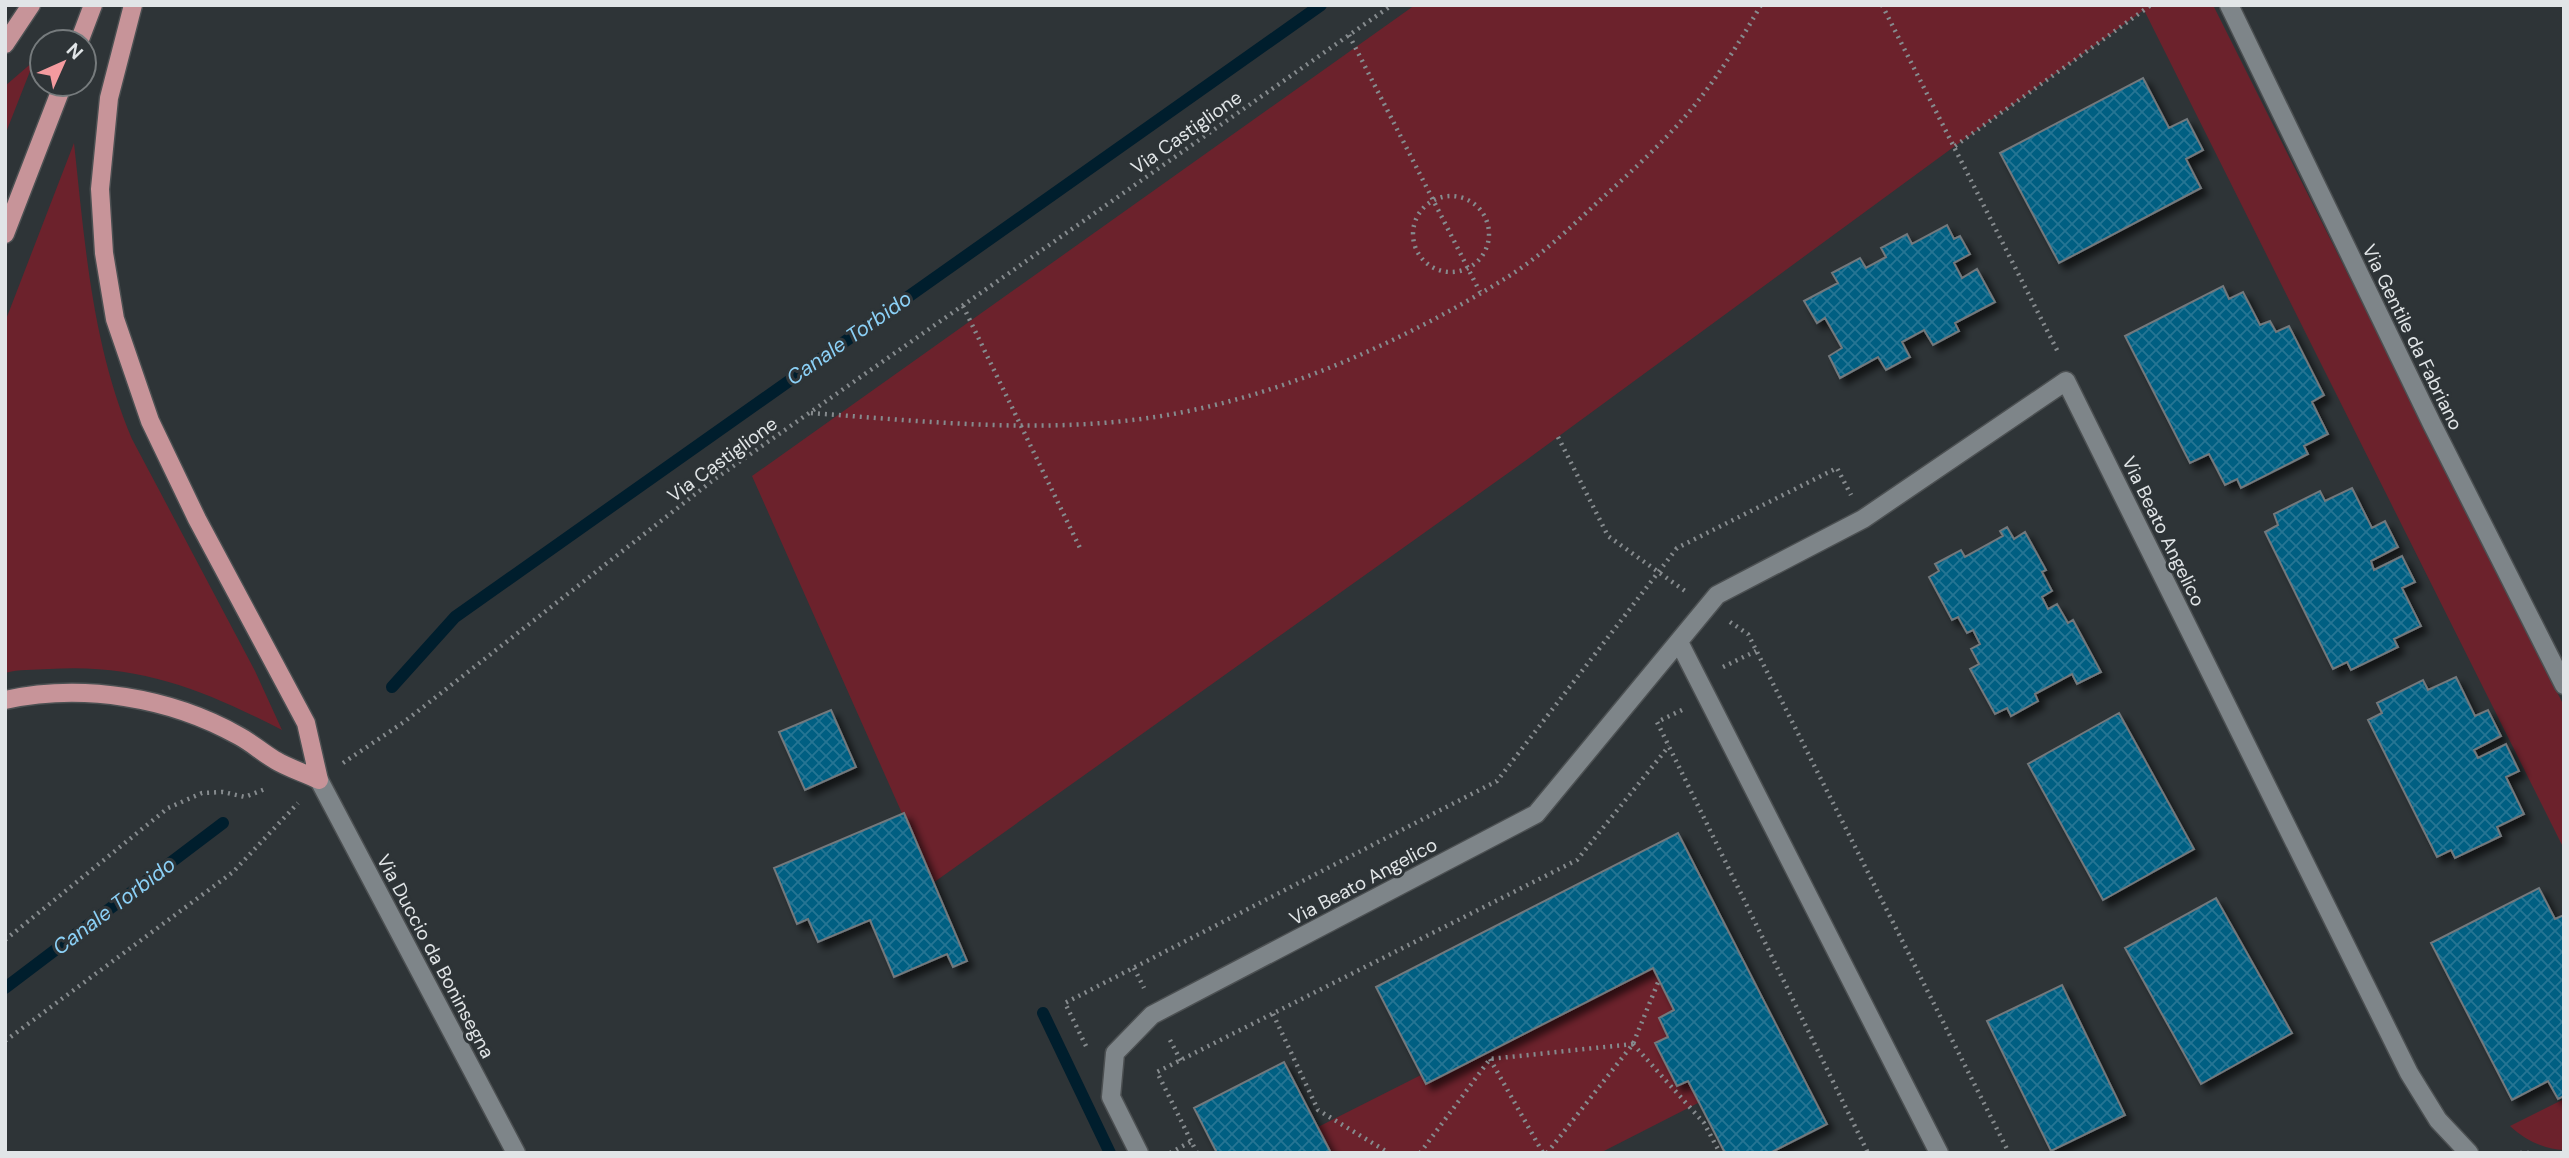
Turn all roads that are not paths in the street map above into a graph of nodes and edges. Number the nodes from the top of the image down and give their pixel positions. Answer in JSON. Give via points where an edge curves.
{"nodes":[{"id":1,"x":31,"y":5,"type":"edge"},
{"id":2,"x":93,"y":5,"type":"edge"},
{"id":3,"x":133,"y":5,"type":"edge"},
{"id":4,"x":2229,"y":5,"type":"edge"},
{"id":5,"x":84,"y":28,"type":"edge"},
{"id":6,"x":5,"y":44,"type":"edge"},
{"id":7,"x":58,"y":98,"type":"edge"},
{"id":8,"x":5,"y":234,"type":"edge"},
{"id":9,"x":1679,"y":642,"type":"junction"},
{"id":10,"x":2564,"y":685,"type":"edge"},
{"id":11,"x":5,"y":701,"type":"edge"},
{"id":12,"x":312,"y":776,"type":"junction"},
{"id":13,"x":2438,"y":1120,"type":"junction"},
{"id":14,"x":516,"y":1153,"type":"edge"},
{"id":15,"x":1139,"y":1153,"type":"edge"},
{"id":16,"x":1939,"y":1153,"type":"edge"},
{"id":17,"x":2469,"y":1153,"type":"edge"},
{"id":18,"x":2476,"y":1153,"type":"edge"}],
"edges":[{"from":1,"to":6,"type":"main road"},
{"from":2,"to":5,"type":"main road"},
{"from":3,"to":12,"type":"main road","via":[[109,97],[100,189],[104,253],[116,319],[150,421],[306,723]]},
{"from":4,"to":10,"type":"street","name":"Via Gentile da Fabriano","via":[[2431,424]]},
{"from":7,"to":8,"type":"main road"},
{"from":9,"to":13,"type":"street","name":"Via Beato Angelico","via":[[1717,595],[1863,519],[2066,381],[2409,1073]]},
{"from":9,"to":15,"type":"street","name":"Via Beato Angelico","via":[[1536,814],[1152,1015],[1115,1053],[1111,1097]]},
{"from":9,"to":16,"type":"street"},
{"from":11,"to":12,"type":"main road","via":[[64,692],[156,703],[239,736],[277,761]]},
{"from":12,"to":14,"type":"street","name":"Via Duccio da Boninsegna"},
{"from":13,"to":17,"type":"street","name":"Via Beato Angelico"},
{"from":13,"to":18,"type":"street","name":"Via Beato Angelico"}]}
